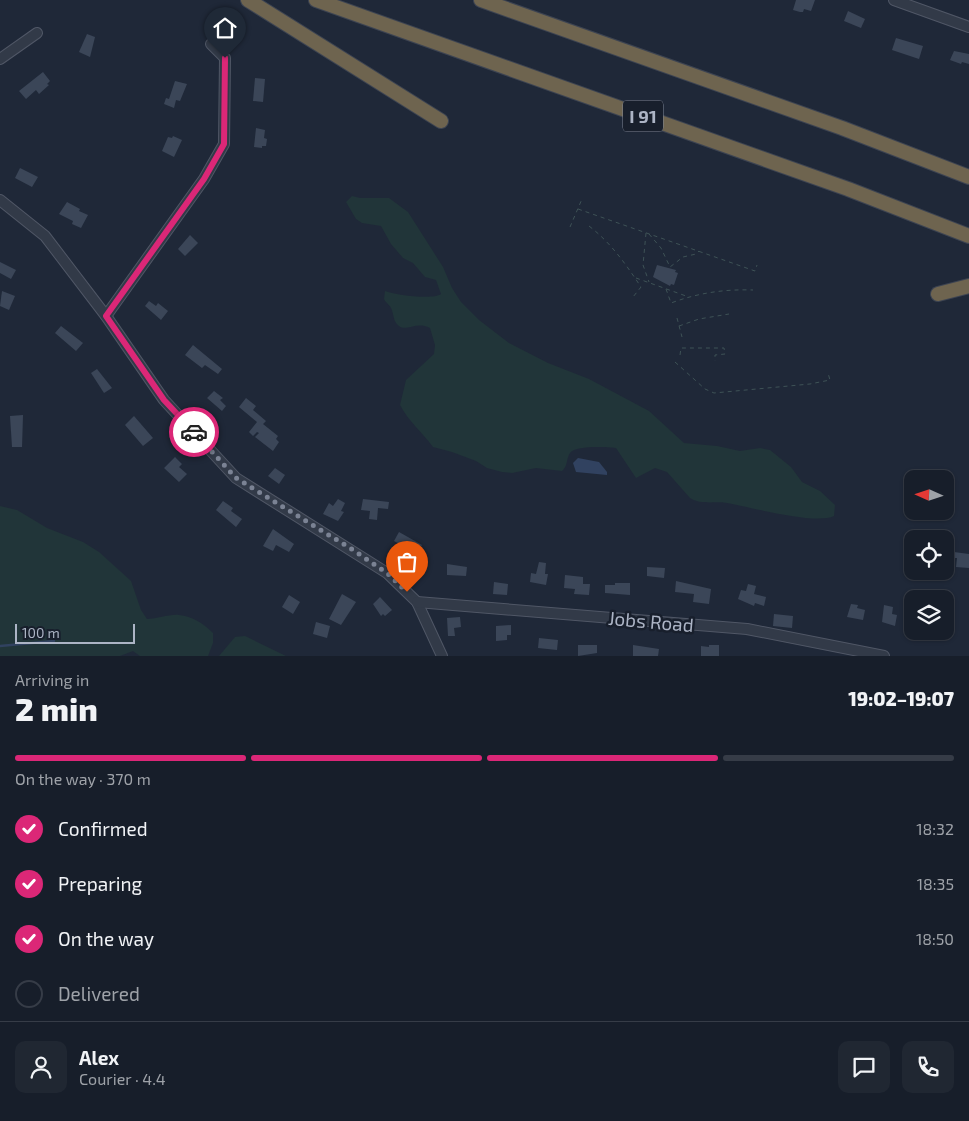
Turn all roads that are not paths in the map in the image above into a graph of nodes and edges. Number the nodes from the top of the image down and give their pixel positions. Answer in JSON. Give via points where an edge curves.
{"nodes":[{"id":1,"x":248,"y":0,"type":"edge"},
{"id":2,"x":316,"y":0,"type":"edge"},
{"id":3,"x":481,"y":0,"type":"edge"},
{"id":4,"x":894,"y":0,"type":"edge"},
{"id":5,"x":969,"y":27,"type":"edge"},
{"id":6,"x":36,"y":33,"type":"dead end"},
{"id":7,"x":211,"y":44,"type":"dead end"},
{"id":8,"x":0,"y":59,"type":"edge"},
{"id":9,"x":441,"y":121,"type":"dead end"},
{"id":10,"x":969,"y":177,"type":"edge"},
{"id":11,"x":0,"y":200,"type":"edge"},
{"id":12,"x":969,"y":236,"type":"edge"},
{"id":13,"x":969,"y":286,"type":"edge"},
{"id":14,"x":938,"y":294,"type":"dead end"},
{"id":15,"x":106,"y":316,"type":"junction"},
{"id":16,"x":416,"y":602,"type":"junction"},
{"id":17,"x":442,"y":656,"type":"edge"},
{"id":18,"x":884,"y":656,"type":"edge"}],
"edges":[{"from":1,"to":9,"type":"highway"},
{"from":2,"to":12,"type":"highway","number":"I 91","via":[[848,189]]},
{"from":3,"to":10,"type":"highway","via":[[876,140]]},
{"from":4,"to":5,"type":"street"},
{"from":6,"to":8,"type":"street"},
{"from":7,"to":15,"type":"street","via":[[225,58],[224,144],[204,179]]},
{"from":11,"to":15,"type":"street","via":[[45,236]]},
{"from":13,"to":14,"type":"highway"},
{"from":15,"to":16,"type":"street","via":[[164,400],[236,478],[387,573]]},
{"from":16,"to":17,"type":"street"},
{"from":16,"to":18,"type":"street","name":"Jobs Road","via":[[746,629]]}]}
